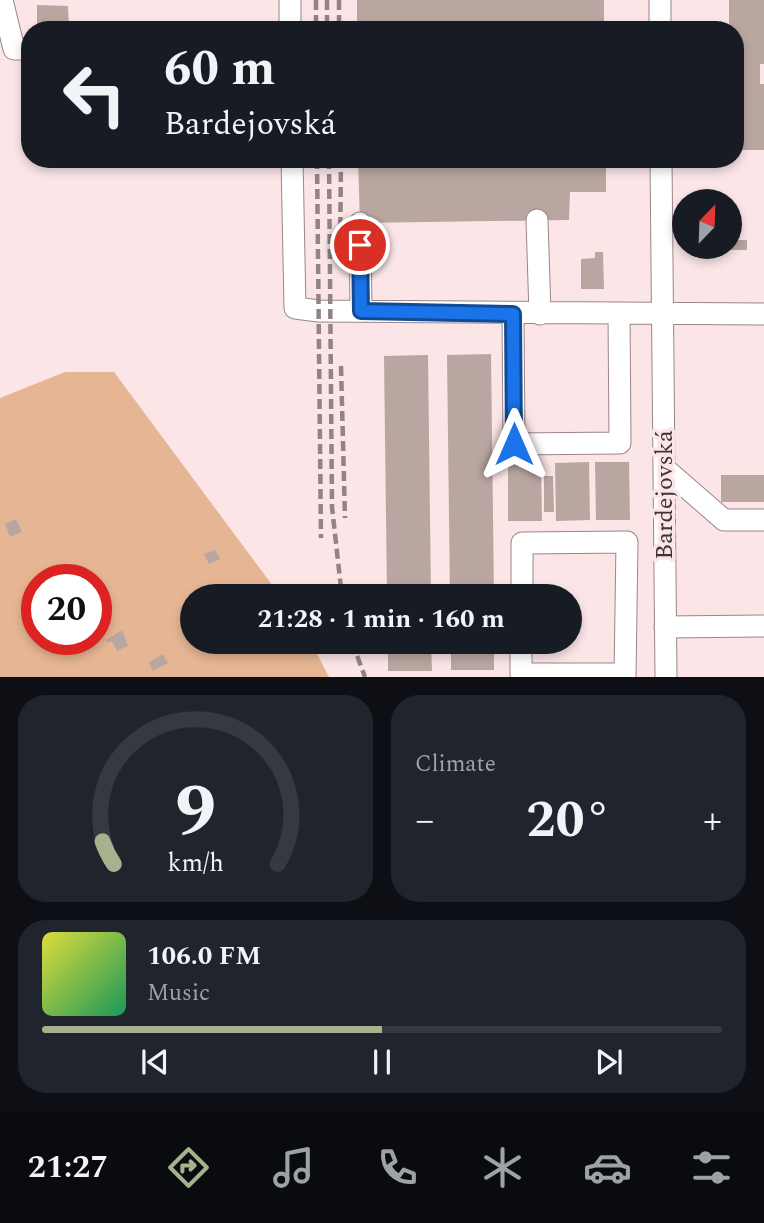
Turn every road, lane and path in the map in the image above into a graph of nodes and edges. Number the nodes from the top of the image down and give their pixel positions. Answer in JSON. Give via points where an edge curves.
{"nodes":[{"id":1,"x":2,"y":0,"type":"edge"},
{"id":2,"x":290,"y":0,"type":"edge"},
{"id":3,"x":660,"y":0,"type":"edge"},
{"id":4,"x":290,"y":21,"type":"edge"},
{"id":5,"x":660,"y":21,"type":"edge"},
{"id":6,"x":21,"y":49,"type":"edge"},
{"id":7,"x":292,"y":168,"type":"edge"},
{"id":8,"x":662,"y":168,"type":"edge"},
{"id":9,"x":537,"y":220,"type":"dead end"},
{"id":10,"x":360,"y":223,"type":"dead end"},
{"id":11,"x":361,"y":311,"type":"junction"},
{"id":12,"x":513,"y":314,"type":"junction"},
{"id":13,"x":540,"y":314,"type":"junction"},
{"id":14,"x":620,"y":314,"type":"junction"},
{"id":15,"x":663,"y":314,"type":"junction"},
{"id":16,"x":764,"y":314,"type":"edge"},
{"id":17,"x":664,"y":468,"type":"junction"},
{"id":18,"x":764,"y":520,"type":"edge"},
{"id":19,"x":522,"y":584,"type":"edge"},
{"id":20,"x":764,"y":626,"type":"edge"},
{"id":21,"x":665,"y":627,"type":"junction"},
{"id":22,"x":521,"y":654,"type":"edge"},
{"id":23,"x":625,"y":675,"type":"edge"},
{"id":24,"x":666,"y":677,"type":"edge"}],
"edges":[{"from":1,"to":6,"type":"street","via":[[14,49]]},
{"from":2,"to":4,"type":"street"},
{"from":3,"to":5,"type":"street"},
{"from":7,"to":11,"type":"street","via":[[295,307]]},
{"from":8,"to":15,"type":"street","name":"Bardejovská"},
{"from":9,"to":13,"type":"street"},
{"from":10,"to":11,"type":"street"},
{"from":11,"to":12,"type":"street"},
{"from":12,"to":13,"type":"street"},
{"from":12,"to":14,"type":"street","via":[[514,444],[620,443]]},
{"from":13,"to":14,"type":"street"},
{"from":14,"to":15,"type":"street"},
{"from":15,"to":16,"type":"street"},
{"from":15,"to":17,"type":"street","name":"Bardejovská"},
{"from":17,"to":18,"type":"street","via":[[724,520]]},
{"from":17,"to":21,"type":"street","name":"Bardejovská"},
{"from":19,"to":23,"type":"street","via":[[522,543],[627,542]]},
{"from":20,"to":21,"type":"street"},
{"from":21,"to":24,"type":"street","name":"Bardejovská"},
{"from":22,"to":23,"type":"street","via":[[521,674]]}]}
